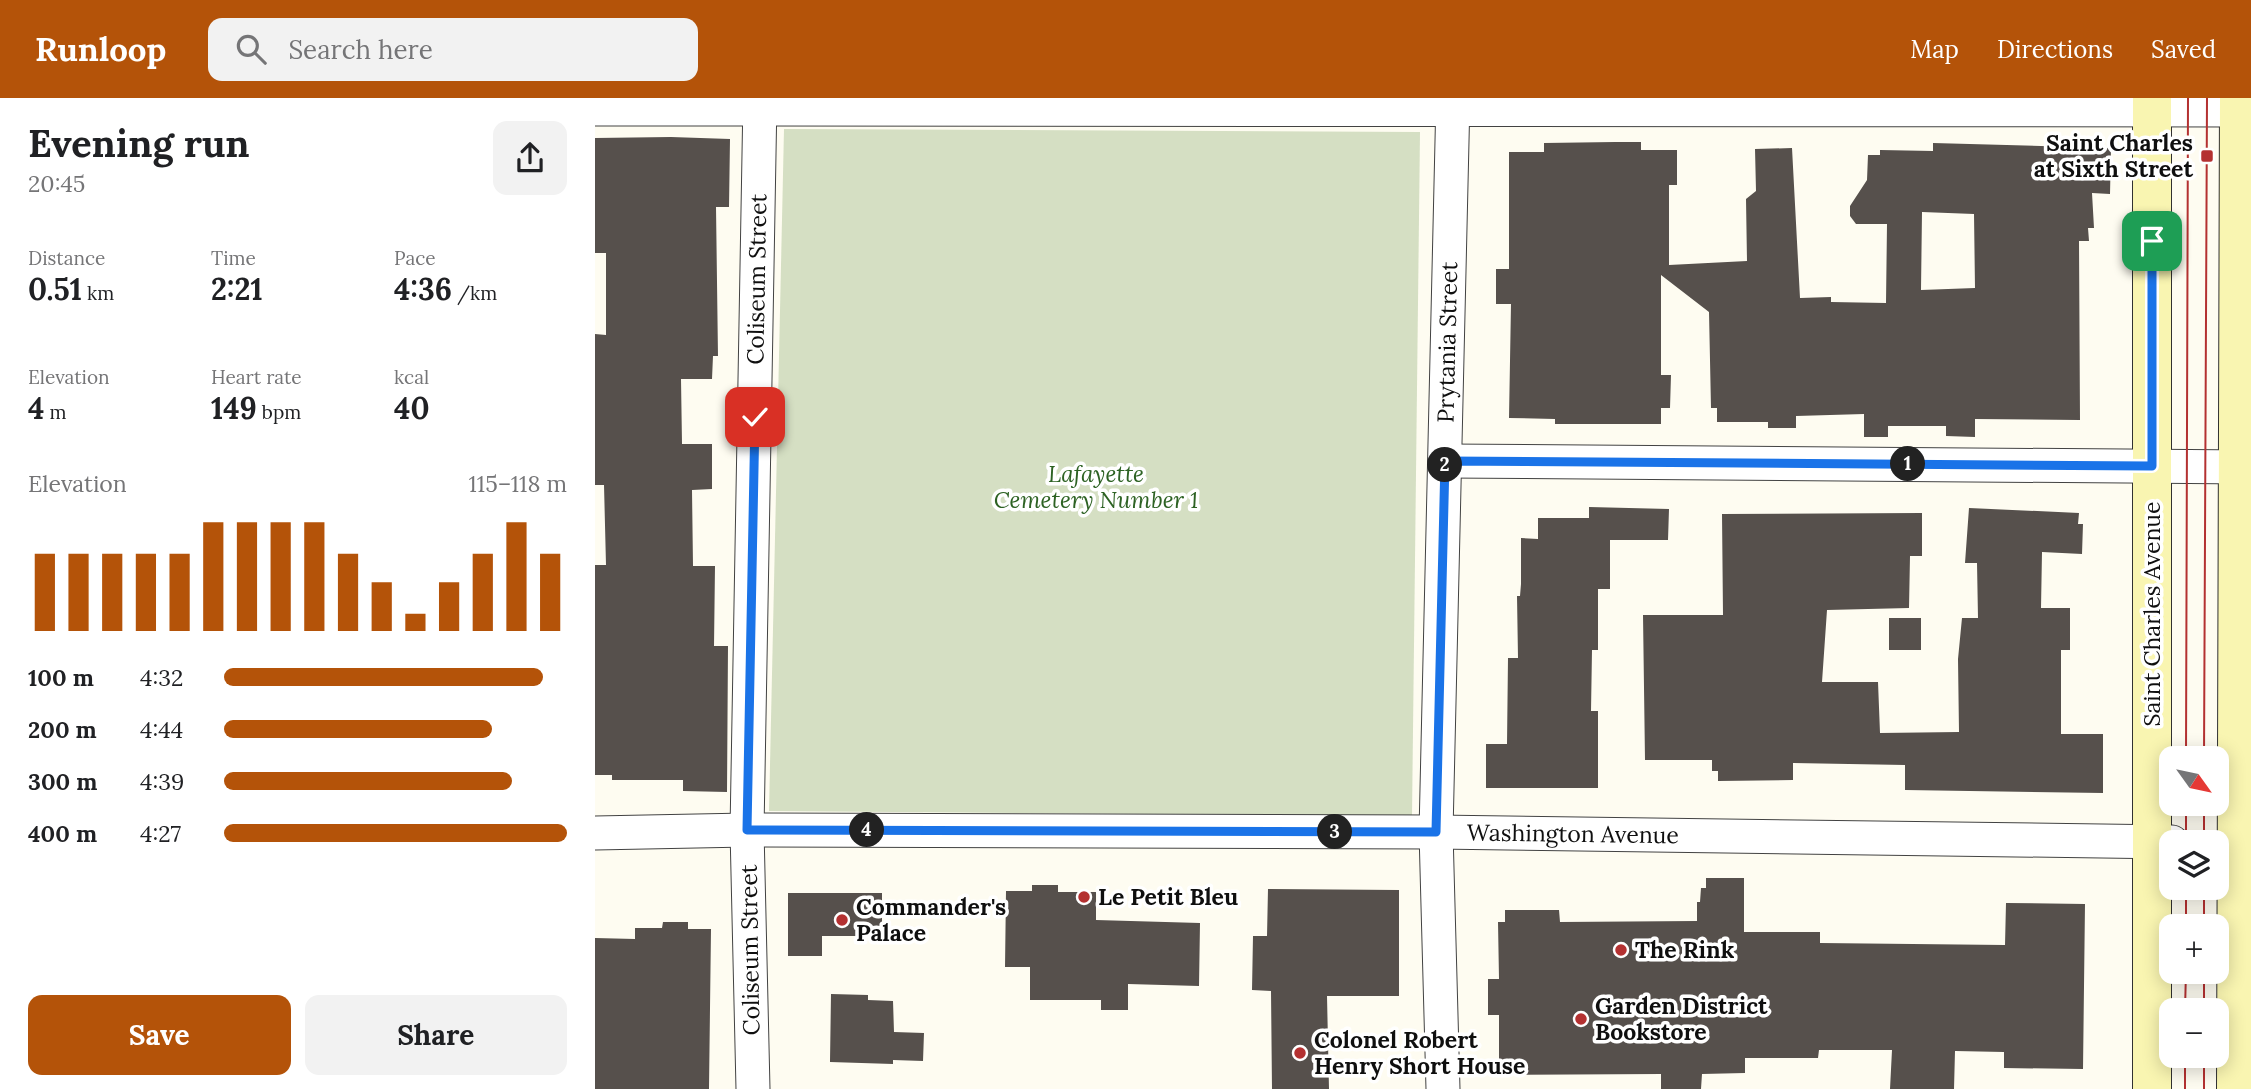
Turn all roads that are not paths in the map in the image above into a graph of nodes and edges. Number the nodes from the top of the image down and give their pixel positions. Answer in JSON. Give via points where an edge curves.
{"nodes":[{"id":1,"x":760,"y":103,"type":"edge"},
{"id":2,"x":1453,"y":103,"type":"edge"},
{"id":3,"x":2152,"y":104,"type":"edge"},
{"id":4,"x":2243,"y":106,"type":"edge"},
{"id":5,"x":595,"y":109,"type":"edge"},
{"id":6,"x":1445,"y":461,"type":"junction"},
{"id":7,"x":2152,"y":466,"type":"junction"},
{"id":8,"x":2244,"y":467,"type":"edge"},
{"id":9,"x":747,"y":830,"type":"junction"},
{"id":10,"x":2162,"y":830,"type":"edge"},
{"id":11,"x":1436,"y":832,"type":"junction"},
{"id":12,"x":595,"y":833,"type":"edge"},
{"id":13,"x":2159,"y":842,"type":"edge"},
{"id":14,"x":2235,"y":842,"type":"edge"},
{"id":15,"x":2159,"y":900,"type":"edge"},
{"id":16,"x":753,"y":1089,"type":"edge"},
{"id":17,"x":1443,"y":1089,"type":"edge"},
{"id":18,"x":2151,"y":1089,"type":"edge"},
{"id":19,"x":2236,"y":1089,"type":"edge"}],
"edges":[{"from":1,"to":2,"type":"street"},
{"from":1,"to":5,"type":"street"},
{"from":1,"to":9,"type":"street","name":"Coliseum Street"},
{"from":2,"to":3,"type":"street"},
{"from":2,"to":6,"type":"street","name":"Prytania Street"},
{"from":3,"to":4,"type":"street"},
{"from":3,"to":7,"type":"main road","name":"Saint Charles Avenue"},
{"from":4,"to":8,"type":"main road"},
{"from":6,"to":7,"type":"street"},
{"from":6,"to":11,"type":"street","name":"Prytania Street"},
{"from":7,"to":8,"type":"street"},
{"from":7,"to":10,"type":"main road","name":"Saint Charles Avenue"},
{"from":8,"to":14,"type":"main road"},
{"from":9,"to":11,"type":"street","name":"Washington Avenue"},
{"from":9,"to":12,"type":"street","name":"Washington Avenue"},
{"from":9,"to":16,"type":"street","name":"Coliseum Street"},
{"from":11,"to":13,"type":"street","name":"Washington Avenue"},
{"from":11,"to":17,"type":"street","name":"Prytania Street"},
{"from":14,"to":19,"type":"main road"},
{"from":15,"to":18,"type":"main road","name":"Saint Charles Avenue"}]}
